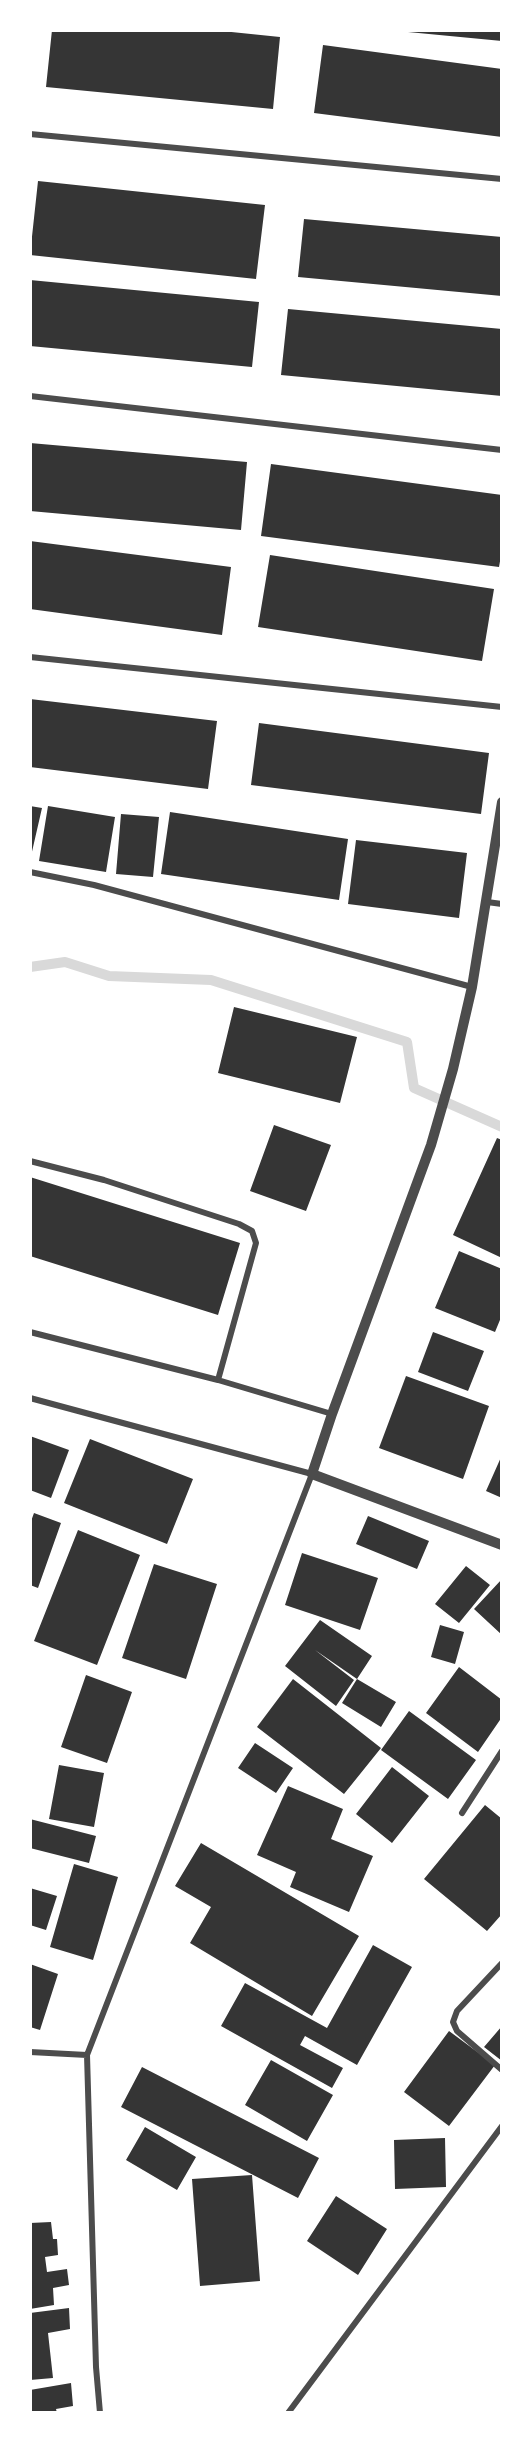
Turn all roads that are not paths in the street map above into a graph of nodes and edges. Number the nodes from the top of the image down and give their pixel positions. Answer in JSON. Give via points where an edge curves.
{"nodes":[{"id":1,"x":30,"y":134,"type":"edge"},
{"id":2,"x":502,"y":179,"type":"edge"},
{"id":3,"x":30,"y":396,"type":"edge"},
{"id":4,"x":502,"y":450,"type":"edge"},
{"id":5,"x":30,"y":657,"type":"edge"},
{"id":6,"x":502,"y":707,"type":"edge"},
{"id":7,"x":502,"y":802,"type":"edge"},
{"id":8,"x":30,"y":872,"type":"edge"},
{"id":9,"x":487,"y":902,"type":"junction"},
{"id":10,"x":502,"y":904,"type":"edge"},
{"id":11,"x":472,"y":987,"type":"junction"},
{"id":12,"x":30,"y":1161,"type":"edge"},
{"id":13,"x":30,"y":1332,"type":"edge"},
{"id":14,"x":218,"y":1380,"type":"junction"},
{"id":15,"x":30,"y":1398,"type":"edge"},
{"id":16,"x":332,"y":1414,"type":"junction"},
{"id":17,"x":312,"y":1474,"type":"junction"},
{"id":18,"x":502,"y":1545,"type":"edge"},
{"id":19,"x":502,"y":1751,"type":"edge"},
{"id":20,"x":462,"y":1813,"type":"dead end"},
{"id":21,"x":502,"y":1963,"type":"edge"},
{"id":22,"x":30,"y":2052,"type":"edge"},
{"id":23,"x":87,"y":2055,"type":"junction"},
{"id":24,"x":502,"y":2070,"type":"edge"},
{"id":25,"x":502,"y":2126,"type":"edge"},
{"id":26,"x":100,"y":2413,"type":"edge"},
{"id":27,"x":288,"y":2413,"type":"edge"}],
"edges":[{"from":1,"to":2,"type":"street"},
{"from":3,"to":4,"type":"street"},
{"from":5,"to":6,"type":"street"},
{"from":7,"to":9,"type":"street"},
{"from":8,"to":11,"type":"street","via":[[94,885]]},
{"from":9,"to":10,"type":"street"},
{"from":9,"to":11,"type":"street"},
{"from":11,"to":16,"type":"street","via":[[431,1145]]},
{"from":12,"to":14,"type":"street","via":[[104,1180],[252,1231],[256,1243]]},
{"from":13,"to":14,"type":"street"},
{"from":14,"to":16,"type":"street"},
{"from":15,"to":17,"type":"street"},
{"from":16,"to":17,"type":"street"},
{"from":17,"to":18,"type":"street"},
{"from":17,"to":23,"type":"street"},
{"from":19,"to":20,"type":"street"},
{"from":21,"to":24,"type":"street","via":[[457,2011],[453,2022],[457,2031]]},
{"from":22,"to":23,"type":"street"},
{"from":23,"to":26,"type":"street"},
{"from":25,"to":27,"type":"street"}]}
